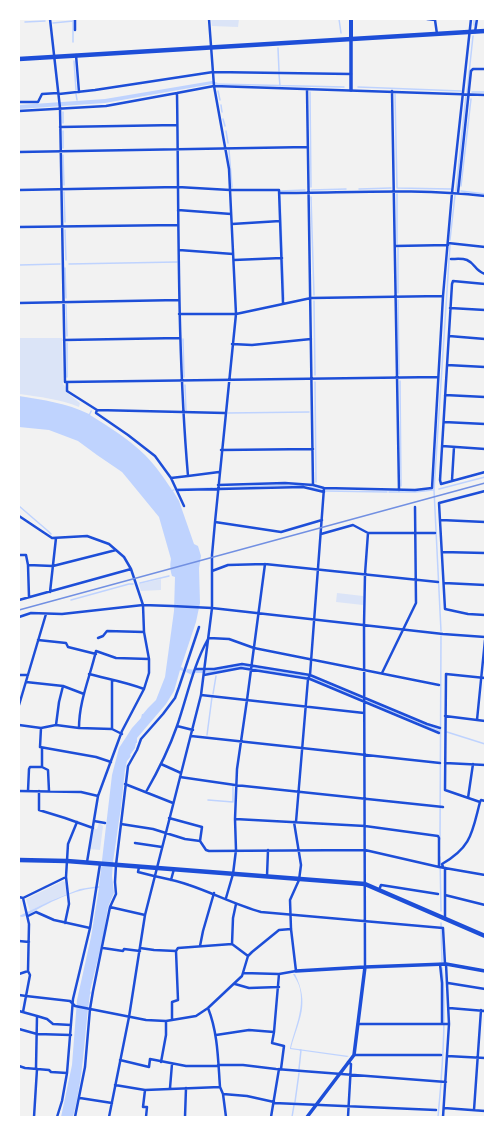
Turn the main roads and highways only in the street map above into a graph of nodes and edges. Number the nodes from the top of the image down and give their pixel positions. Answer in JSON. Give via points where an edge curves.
{"nodes":[{"id":1,"x":351,"y":19,"type":"edge"},
{"id":2,"x":485,"y":31,"type":"edge"},
{"id":3,"x":351,"y":38,"type":"junction"},
{"id":4,"x":19,"y":59,"type":"edge"},
{"id":5,"x":19,"y":860,"type":"edge"},
{"id":6,"x":485,"y":936,"type":"edge"}],
"edges":[{"from":1,"to":3,"type":"main road"},
{"from":2,"to":3,"type":"main road"},
{"from":3,"to":4,"type":"main road"},
{"from":5,"to":6,"type":"main road","via":[[67,861],[365,884]]}]}
